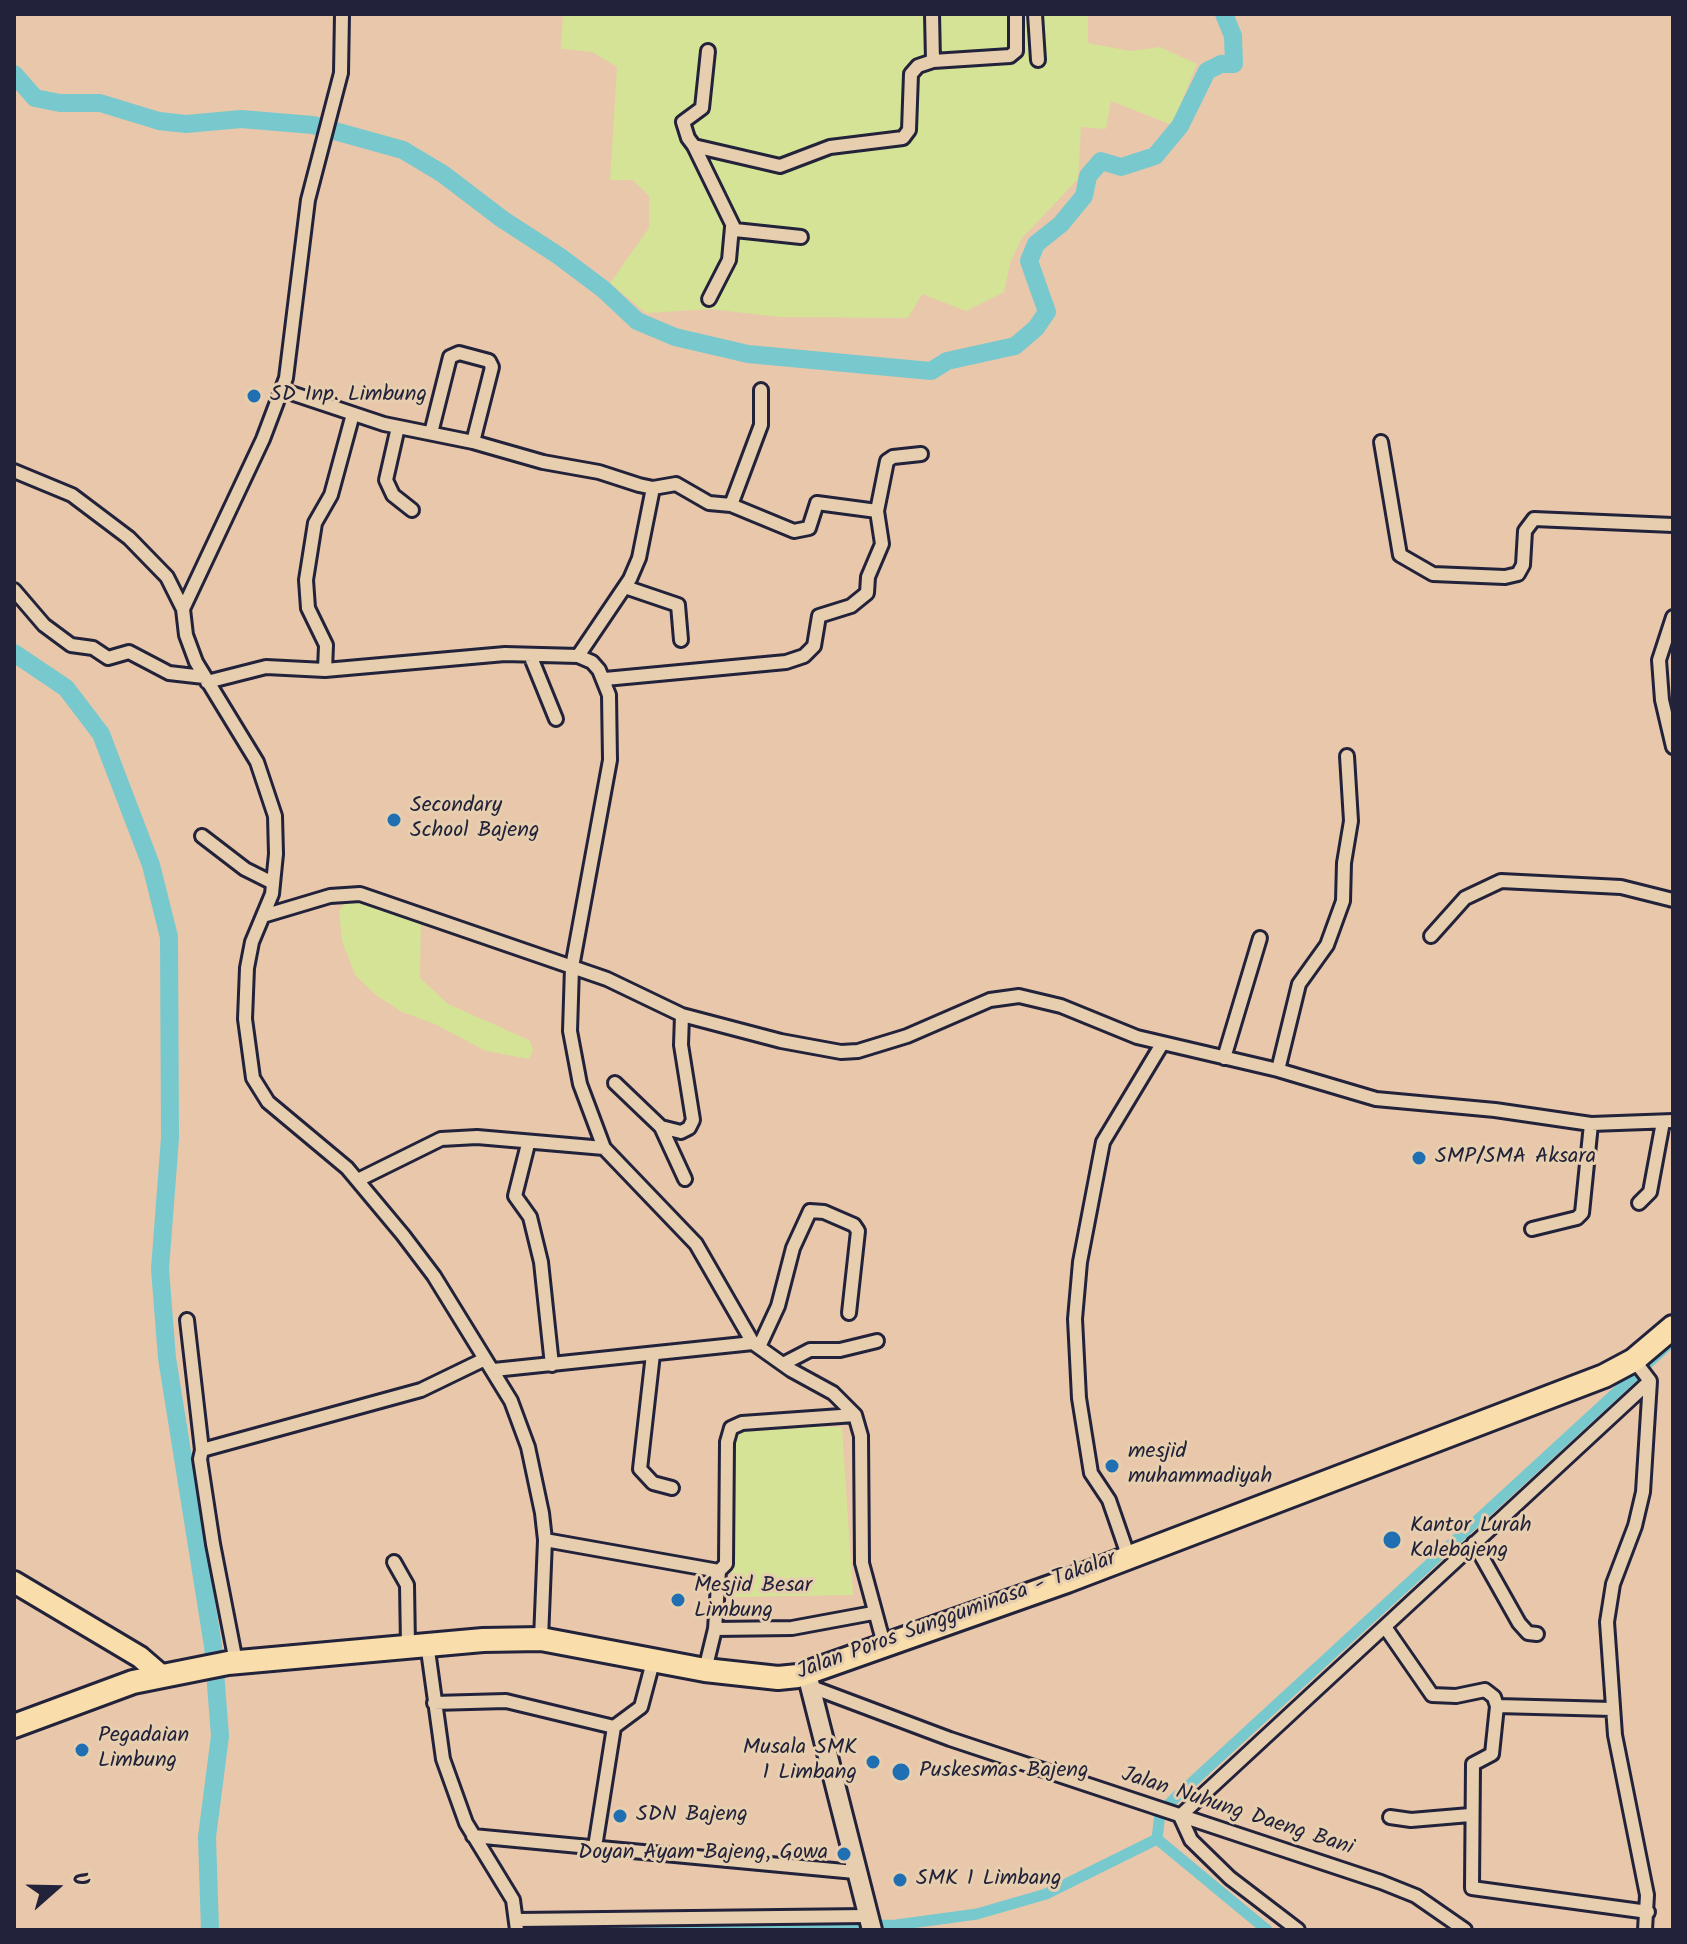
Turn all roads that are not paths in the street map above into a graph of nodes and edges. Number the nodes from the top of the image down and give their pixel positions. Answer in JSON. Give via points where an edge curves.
{"nodes":[{"id":1,"x":342,"y":14,"type":"edge"},
{"id":2,"x":932,"y":14,"type":"edge"},
{"id":3,"x":1016,"y":14,"type":"edge"},
{"id":4,"x":1035,"y":14,"type":"edge"},
{"id":5,"x":708,"y":51,"type":"dead end"},
{"id":6,"x":1038,"y":60,"type":"dead end"},
{"id":7,"x":933,"y":61,"type":"junction"},
{"id":8,"x":694,"y":146,"type":"junction"},
{"id":9,"x":732,"y":227,"type":"junction"},
{"id":10,"x":801,"y":237,"type":"dead end"},
{"id":11,"x":709,"y":299,"type":"dead end"},
{"id":12,"x":282,"y":390,"type":"junction"},
{"id":13,"x":761,"y":390,"type":"dead end"},
{"id":14,"x":353,"y":414,"type":"junction"},
{"id":15,"x":398,"y":427,"type":"junction"},
{"id":16,"x":431,"y":433,"type":"junction"},
{"id":17,"x":473,"y":442,"type":"junction"},
{"id":18,"x":1381,"y":442,"type":"dead end"},
{"id":19,"x":921,"y":454,"type":"dead end"},
{"id":20,"x":14,"y":471,"type":"edge"},
{"id":21,"x":653,"y":488,"type":"junction"},
{"id":22,"x":731,"y":505,"type":"junction"},
{"id":23,"x":412,"y":510,"type":"dead end"},
{"id":24,"x":877,"y":511,"type":"junction"},
{"id":25,"x":1673,"y":525,"type":"edge"},
{"id":26,"x":625,"y":587,"type":"junction"},
{"id":27,"x":14,"y":590,"type":"edge"},
{"id":28,"x":183,"y":609,"type":"junction"},
{"id":29,"x":1673,"y":617,"type":"edge"},
{"id":30,"x":681,"y":640,"type":"dead end"},
{"id":31,"x":530,"y":655,"type":"junction"},
{"id":32,"x":578,"y":656,"type":"junction"},
{"id":33,"x":325,"y":670,"type":"junction"},
{"id":34,"x":206,"y":679,"type":"junction"},
{"id":35,"x":605,"y":679,"type":"junction"},
{"id":36,"x":556,"y":719,"type":"dead end"},
{"id":37,"x":1673,"y":747,"type":"edge"},
{"id":38,"x":1347,"y":756,"type":"dead end"},
{"id":39,"x":202,"y":836,"type":"dead end"},
{"id":40,"x":273,"y":883,"type":"junction"},
{"id":41,"x":1673,"y":900,"type":"edge"},
{"id":42,"x":263,"y":916,"type":"junction"},
{"id":43,"x":1431,"y":936,"type":"dead end"},
{"id":44,"x":1260,"y":938,"type":"dead end"},
{"id":45,"x":572,"y":967,"type":"junction"},
{"id":46,"x":682,"y":1015,"type":"junction"},
{"id":47,"x":1162,"y":1044,"type":"junction"},
{"id":48,"x":1224,"y":1058,"type":"junction"},
{"id":49,"x":1278,"y":1070,"type":"junction"},
{"id":50,"x":615,"y":1083,"type":"dead end"},
{"id":51,"x":1668,"y":1121,"type":"edge"},
{"id":52,"x":1591,"y":1124,"type":"junction"},
{"id":53,"x":661,"y":1127,"type":"junction"},
{"id":54,"x":528,"y":1144,"type":"junction"},
{"id":55,"x":604,"y":1148,"type":"junction"},
{"id":56,"x":685,"y":1179,"type":"dead end"},
{"id":57,"x":358,"y":1180,"type":"junction"},
{"id":58,"x":1639,"y":1203,"type":"dead end"},
{"id":59,"x":1532,"y":1229,"type":"dead end"},
{"id":60,"x":849,"y":1313,"type":"dead end"},
{"id":61,"x":187,"y":1320,"type":"dead end"},
{"id":62,"x":1673,"y":1327,"type":"edge"},
{"id":63,"x":877,"y":1341,"type":"dead end"},
{"id":64,"x":756,"y":1345,"type":"junction"},
{"id":65,"x":653,"y":1354,"type":"junction"},
{"id":66,"x":485,"y":1359,"type":"junction"},
{"id":67,"x":783,"y":1364,"type":"junction"},
{"id":68,"x":552,"y":1365,"type":"junction"},
{"id":69,"x":494,"y":1370,"type":"junction"},
{"id":70,"x":1644,"y":1372,"type":"junction"},
{"id":71,"x":855,"y":1415,"type":"junction"},
{"id":72,"x":202,"y":1450,"type":"junction"},
{"id":73,"x":672,"y":1488,"type":"dead end"},
{"id":74,"x":545,"y":1540,"type":"junction"},
{"id":75,"x":1474,"y":1543,"type":"junction"},
{"id":76,"x":1128,"y":1555,"type":"junction"},
{"id":77,"x":394,"y":1562,"type":"dead end"},
{"id":78,"x":719,"y":1571,"type":"junction"},
{"id":79,"x":14,"y":1582,"type":"edge"},
{"id":80,"x":873,"y":1613,"type":"junction"},
{"id":81,"x":1385,"y":1627,"type":"junction"},
{"id":82,"x":715,"y":1629,"type":"junction"},
{"id":83,"x":1537,"y":1634,"type":"dead end"},
{"id":84,"x":541,"y":1639,"type":"junction"},
{"id":85,"x":418,"y":1644,"type":"junction"},
{"id":86,"x":885,"y":1648,"type":"junction"},
{"id":87,"x":654,"y":1658,"type":"junction"},
{"id":88,"x":225,"y":1664,"type":"junction"},
{"id":89,"x":705,"y":1670,"type":"junction"},
{"id":90,"x":162,"y":1676,"type":"junction"},
{"id":91,"x":808,"y":1680,"type":"junction"},
{"id":92,"x":434,"y":1703,"type":"junction"},
{"id":93,"x":1497,"y":1706,"type":"junction"},
{"id":94,"x":1612,"y":1709,"type":"junction"},
{"id":95,"x":14,"y":1726,"type":"edge"},
{"id":96,"x":614,"y":1727,"type":"junction"},
{"id":97,"x":1177,"y":1815,"type":"junction"},
{"id":98,"x":1470,"y":1815,"type":"junction"},
{"id":99,"x":1390,"y":1817,"type":"dead end"},
{"id":100,"x":473,"y":1836,"type":"junction"},
{"id":101,"x":595,"y":1847,"type":"junction"},
{"id":102,"x":855,"y":1872,"type":"junction"},
{"id":103,"x":1648,"y":1912,"type":"junction"},
{"id":104,"x":869,"y":1922,"type":"edge"},
{"id":105,"x":517,"y":1924,"type":"edge"},
{"id":106,"x":1298,"y":1930,"type":"edge"},
{"id":107,"x":1465,"y":1930,"type":"edge"},
{"id":108,"x":1645,"y":1930,"type":"edge"}],
"edges":[{"from":1,"to":12,"type":"street","via":[[343,57],[306,211]]},
{"from":2,"to":7,"type":"street"},
{"from":3,"to":7,"type":"street","via":[[1016,51],[1010,56]]},
{"from":4,"to":6,"type":"street"},
{"from":5,"to":8,"type":"street","via":[[702,108],[683,122]]},
{"from":7,"to":8,"type":"street","via":[[911,74],[909,130],[896,141],[830,147],[787,166]]},
{"from":8,"to":9,"type":"street"},
{"from":9,"to":10,"type":"street","via":[[742,233]]},
{"from":9,"to":11,"type":"street","via":[[729,260]]},
{"from":12,"to":14,"type":"street"},
{"from":12,"to":28,"type":"street"},
{"from":13,"to":22,"type":"street","via":[[761,425]]},
{"from":14,"to":15,"type":"street"},
{"from":14,"to":33,"type":"street","via":[[331,495],[315,523],[306,580],[308,608],[326,645]]},
{"from":15,"to":16,"type":"street"},
{"from":15,"to":23,"type":"street","via":[[386,480],[393,495]]},
{"from":16,"to":17,"type":"street"},
{"from":16,"to":17,"type":"street","via":[[450,357],[459,353],[489,361],[492,367]]},
{"from":17,"to":21,"type":"street"},
{"from":18,"to":25,"type":"street","via":[[1400,555],[1433,574],[1518,574],[1525,531],[1534,519]]},
{"from":19,"to":24,"type":"street","via":[[887,461]]},
{"from":20,"to":28,"type":"street","via":[[72,495],[129,538],[167,577]]},
{"from":21,"to":22,"type":"street","via":[[676,484],[709,503]]},
{"from":21,"to":26,"type":"street","via":[[639,558]]},
{"from":22,"to":24,"type":"street","via":[[800,532],[809,528],[817,503]]},
{"from":24,"to":35,"type":"street","via":[[882,544],[867,593],[851,606],[819,616],[814,646],[804,656]]},
{"from":26,"to":30,"type":"street","via":[[678,605]]},
{"from":26,"to":32,"type":"street"},
{"from":27,"to":34,"type":"street","via":[[44,625],[71,645],[93,648],[108,658],[129,652],[169,673]]},
{"from":28,"to":34,"type":"street","via":[[186,635]]},
{"from":29,"to":37,"type":"street","via":[[1659,660]]},
{"from":31,"to":32,"type":"street"},
{"from":31,"to":33,"type":"street"},
{"from":31,"to":36,"type":"street"},
{"from":32,"to":35,"type":"street","via":[[592,662]]},
{"from":33,"to":34,"type":"street","via":[[266,667]]},
{"from":34,"to":40,"type":"street","via":[[257,762],[272,803]]},
{"from":35,"to":45,"type":"street","via":[[610,760]]},
{"from":38,"to":49,"type":"street","via":[[1351,821],[1343,901],[1327,945],[1299,984]]},
{"from":39,"to":40,"type":"street"},
{"from":40,"to":42,"type":"street"},
{"from":41,"to":43,"type":"street","via":[[1621,887],[1501,881],[1465,898]]},
{"from":42,"to":45,"type":"street","via":[[330,896],[360,894]]},
{"from":42,"to":57,"type":"street","via":[[247,968],[245,1019],[253,1078],[268,1102]]},
{"from":44,"to":48,"type":"street"},
{"from":45,"to":46,"type":"street"},
{"from":45,"to":55,"type":"street","via":[[573,1056]]},
{"from":46,"to":47,"type":"street","via":[[781,1041],[851,1052],[907,1036],[990,1000],[1019,996]]},
{"from":46,"to":53,"type":"street","via":[[681,1045],[693,1124],[681,1132]]},
{"from":47,"to":48,"type":"street"},
{"from":47,"to":76,"type":"street","via":[[1103,1142],[1075,1319],[1077,1384],[1091,1473],[1109,1500]]},
{"from":48,"to":49,"type":"street"},
{"from":49,"to":52,"type":"street","via":[[1376,1099]]},
{"from":50,"to":53,"type":"street"},
{"from":51,"to":52,"type":"street"},
{"from":51,"to":58,"type":"street","via":[[1650,1192]]},
{"from":52,"to":59,"type":"street","via":[[1582,1213]]},
{"from":53,"to":56,"type":"street"},
{"from":54,"to":55,"type":"street"},
{"from":54,"to":57,"type":"street","via":[[477,1137],[441,1139]]},
{"from":54,"to":68,"type":"street","via":[[515,1196],[530,1217],[541,1262]]},
{"from":55,"to":64,"type":"street","via":[[696,1244]]},
{"from":57,"to":66,"type":"street","via":[[427,1266]]},
{"from":60,"to":64,"type":"street","via":[[858,1231],[824,1212],[810,1211],[793,1248],[778,1306]]},
{"from":61,"to":72,"type":"street"},
{"from":62,"to":70,"type":"highway","name":"Jalan Poros Sungguminasa - Takalar"},
{"from":63,"to":67,"type":"street","via":[[810,1350]]},
{"from":64,"to":65,"type":"street"},
{"from":64,"to":67,"type":"street"},
{"from":65,"to":68,"type":"street"},
{"from":65,"to":73,"type":"street","via":[[640,1469],[653,1483]]},
{"from":66,"to":69,"type":"street"},
{"from":66,"to":72,"type":"street","via":[[421,1390]]},
{"from":67,"to":71,"type":"street","via":[[833,1393]]},
{"from":68,"to":69,"type":"street"},
{"from":69,"to":74,"type":"street","via":[[528,1447]]},
{"from":70,"to":75,"type":"street"},
{"from":70,"to":76,"type":"highway","name":"Jalan Poros Sungguminasa - Takalar","via":[[1590,1382]]},
{"from":70,"to":94,"type":"street","via":[[1641,1505],[1607,1611]]},
{"from":71,"to":78,"type":"street","via":[[731,1428],[726,1564]]},
{"from":71,"to":80,"type":"street","via":[[861,1436],[862,1563]]},
{"from":72,"to":88,"type":"street"},
{"from":74,"to":78,"type":"street"},
{"from":74,"to":84,"type":"street"},
{"from":75,"to":81,"type":"street"},
{"from":75,"to":83,"type":"street","via":[[1514,1616],[1528,1633]]},
{"from":76,"to":86,"type":"highway","name":"Jalan Poros Sungguminasa - Takalar"},
{"from":77,"to":85,"type":"street","via":[[407,1585]]},
{"from":78,"to":82,"type":"street"},
{"from":79,"to":90,"type":"main road","via":[[140,1657]]},
{"from":80,"to":82,"type":"street","via":[[792,1628]]},
{"from":80,"to":86,"type":"street"},
{"from":81,"to":93,"type":"street","via":[[1432,1695],[1485,1690]]},
{"from":81,"to":97,"type":"street"},
{"from":82,"to":89,"type":"street"},
{"from":84,"to":85,"type":"highway","name":"Jalan Poros Sungguminasa - Takalar"},
{"from":84,"to":87,"type":"highway","name":"Jalan Poros Sungguminasa - Takalar"},
{"from":85,"to":88,"type":"highway","name":"Jalan Poros Sungguminasa - Takalar"},
{"from":85,"to":92,"type":"street"},
{"from":86,"to":91,"type":"highway","name":"Jalan Poros Sungguminasa - Takalar"},
{"from":87,"to":89,"type":"highway","name":"Jalan Poros Sungguminasa - Takalar"},
{"from":87,"to":96,"type":"street","via":[[641,1707]]},
{"from":88,"to":90,"type":"highway","name":"Jalan Poros Sungguminasa - Takalar"},
{"from":89,"to":91,"type":"highway","name":"Jalan Poros Sungguminasa - Takalar"},
{"from":90,"to":95,"type":"highway","name":"Jalan Poros Sungguminasa - Takalar"},
{"from":91,"to":97,"type":"street","name":"Jalan Nuhung Daeng Bani","via":[[871,1712]]},
{"from":91,"to":102,"type":"street"},
{"from":92,"to":96,"type":"street","via":[[506,1701]]},
{"from":92,"to":100,"type":"street","via":[[443,1759]]},
{"from":93,"to":94,"type":"street"},
{"from":93,"to":98,"type":"street","via":[[1492,1754],[1473,1764]]},
{"from":94,"to":103,"type":"street"},
{"from":96,"to":101,"type":"street"},
{"from":97,"to":106,"type":"street","via":[[1191,1840],[1220,1869]]},
{"from":97,"to":107,"type":"street","name":"Jalan Nuhung Daeng Bani","via":[[1396,1887]]},
{"from":98,"to":99,"type":"street"},
{"from":98,"to":103,"type":"street","via":[[1474,1890],[1538,1894]]},
{"from":100,"to":101,"type":"street"},
{"from":100,"to":105,"type":"street","via":[[509,1891]]},
{"from":101,"to":102,"type":"street"},
{"from":102,"to":104,"type":"street"},
{"from":103,"to":108,"type":"street"},
{"from":104,"to":105,"type":"street"}]}
